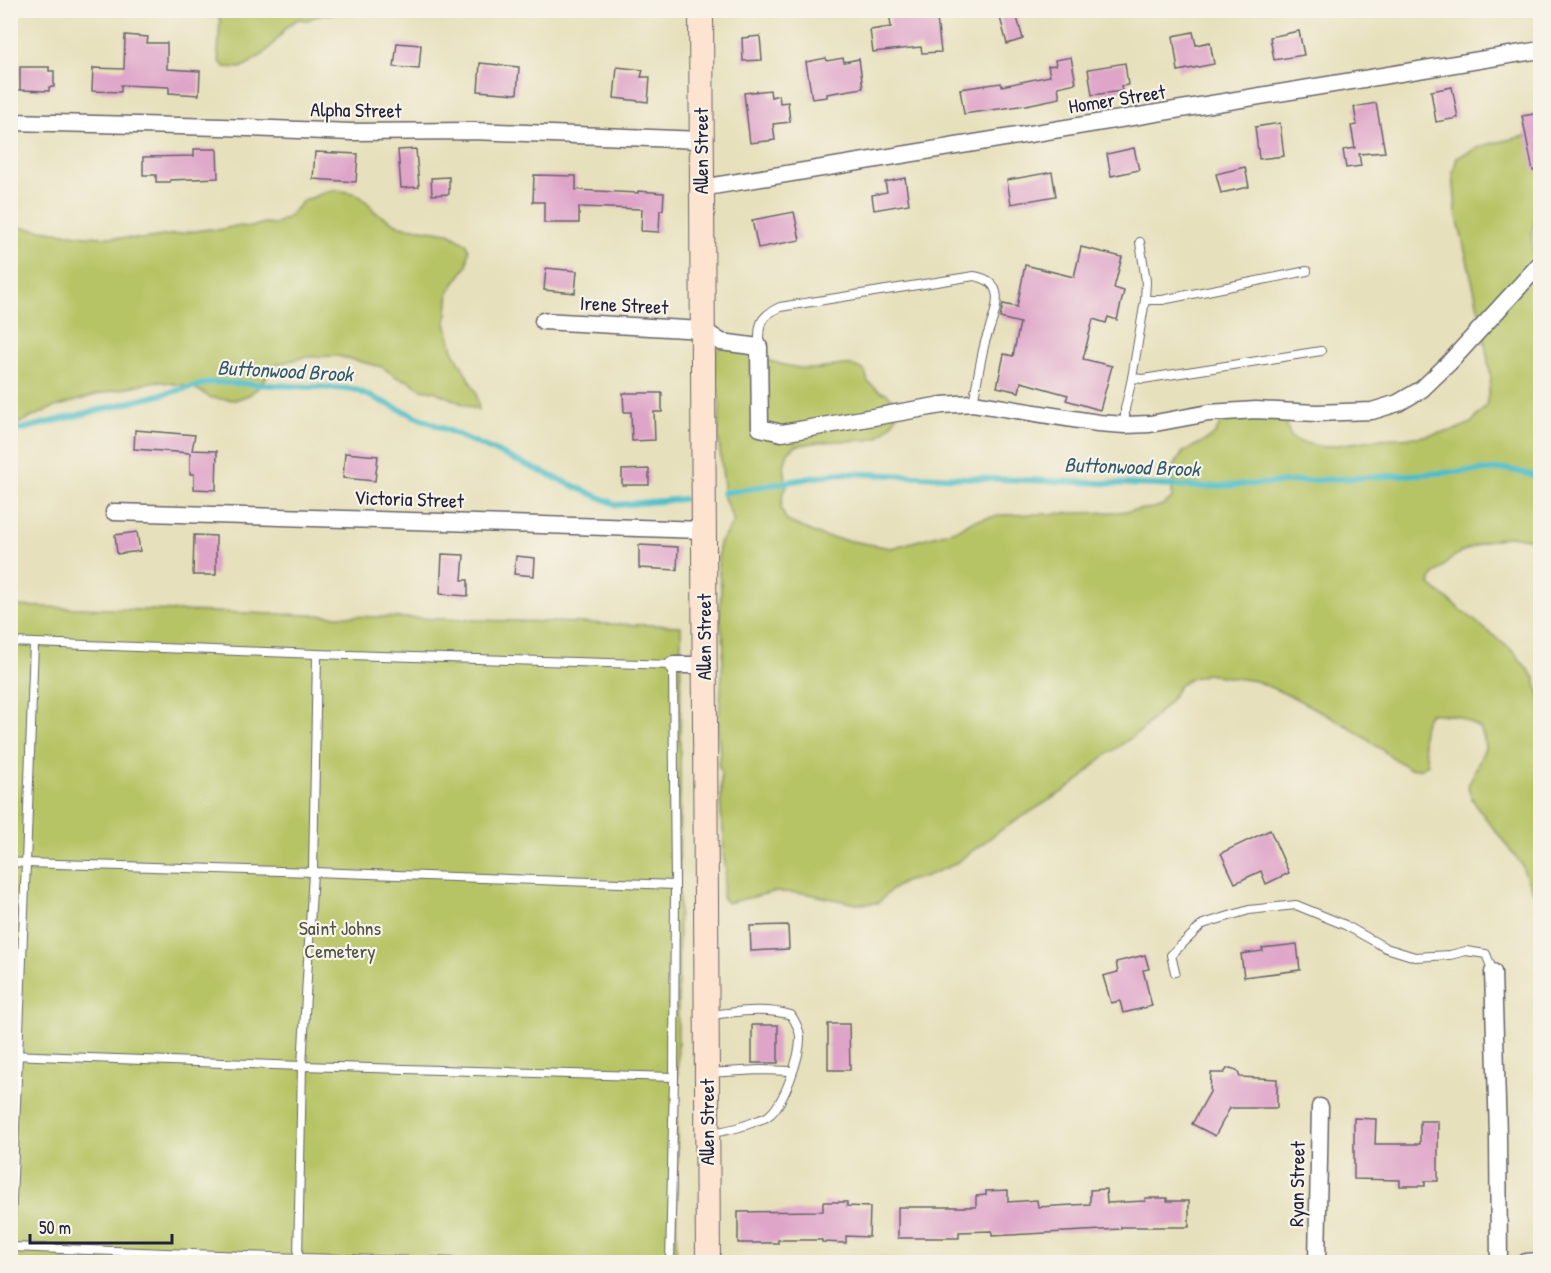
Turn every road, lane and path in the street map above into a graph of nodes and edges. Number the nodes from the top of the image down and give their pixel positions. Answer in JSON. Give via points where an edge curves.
{"nodes":[{"id":1,"x":701,"y":10,"type":"edge"},
{"id":2,"x":1540,"y":50,"type":"edge"},
{"id":3,"x":10,"y":122,"type":"edge"},
{"id":4,"x":701,"y":140,"type":"junction"},
{"id":5,"x":701,"y":188,"type":"junction"},
{"id":6,"x":1140,"y":242,"type":"dead end"},
{"id":7,"x":1540,"y":264,"type":"edge"},
{"id":8,"x":1307,"y":271,"type":"dead end"},
{"id":9,"x":1145,"y":300,"type":"junction"},
{"id":10,"x":543,"y":321,"type":"dead end"},
{"id":11,"x":703,"y":330,"type":"junction"},
{"id":12,"x":759,"y":347,"type":"junction"},
{"id":13,"x":1321,"y":351,"type":"dead end"},
{"id":14,"x":1132,"y":378,"type":"junction"},
{"id":15,"x":973,"y":403,"type":"junction"},
{"id":16,"x":1125,"y":425,"type":"junction"},
{"id":17,"x":114,"y":512,"type":"dead end"},
{"id":18,"x":704,"y":530,"type":"junction"},
{"id":19,"x":10,"y":642,"type":"edge"},
{"id":20,"x":34,"y":643,"type":"junction"},
{"id":21,"x":317,"y":654,"type":"junction"},
{"id":22,"x":673,"y":665,"type":"junction"},
{"id":23,"x":704,"y":665,"type":"junction"},
{"id":24,"x":10,"y":862,"type":"edge"},
{"id":25,"x":26,"y":862,"type":"junction"},
{"id":26,"x":313,"y":872,"type":"junction"},
{"id":27,"x":675,"y":885,"type":"junction"},
{"id":28,"x":1175,"y":972,"type":"dead end"},
{"id":29,"x":1493,"y":972,"type":"joint"},
{"id":30,"x":707,"y":1016,"type":"junction"},
{"id":31,"x":14,"y":1055,"type":"edge"},
{"id":32,"x":302,"y":1066,"type":"junction"},
{"id":33,"x":792,"y":1071,"type":"junction"},
{"id":34,"x":707,"y":1073,"type":"junction"},
{"id":35,"x":674,"y":1077,"type":"junction"},
{"id":36,"x":1320,"y":1107,"type":"dead end"},
{"id":37,"x":707,"y":1133,"type":"junction"},
{"id":38,"x":11,"y":1247,"type":"edge"},
{"id":39,"x":298,"y":1260,"type":"edge"},
{"id":40,"x":1540,"y":1261,"type":"edge"},
{"id":41,"x":11,"y":1263,"type":"edge"},
{"id":42,"x":462,"y":1263,"type":"edge"},
{"id":43,"x":670,"y":1263,"type":"edge"},
{"id":44,"x":708,"y":1263,"type":"edge"},
{"id":45,"x":1317,"y":1263,"type":"edge"},
{"id":46,"x":1499,"y":1263,"type":"edge"},
{"id":47,"x":1526,"y":1263,"type":"edge"}],
"edges":[{"from":1,"to":4,"type":"street","name":"Allen Street"},
{"from":2,"to":5,"type":"street","name":"Homer Street"},
{"from":3,"to":4,"type":"street","name":"Alpha Street","via":[[351,132],[485,131]]},
{"from":4,"to":5,"type":"street","name":"Allen Street"},
{"from":5,"to":11,"type":"street","name":"Allen Street"},
{"from":6,"to":9,"type":"lane"},
{"from":7,"to":16,"type":"street","via":[[1449,363],[1422,389],[1398,403],[1372,411],[1256,410]]},
{"from":8,"to":9,"type":"lane"},
{"from":9,"to":14,"type":"lane"},
{"from":10,"to":11,"type":"street","name":"Irene Street"},
{"from":11,"to":12,"type":"street","via":[[721,342]]},
{"from":11,"to":18,"type":"street","name":"Allen Street"},
{"from":12,"to":15,"type":"street","via":[[760,428],[782,433]]},
{"from":12,"to":15,"type":"lane","via":[[759,327],[769,312],[780,307],[974,276],[984,278],[996,292],[996,306]]},
{"from":13,"to":14,"type":"lane"},
{"from":14,"to":16,"type":"lane"},
{"from":15,"to":16,"type":"street"},
{"from":17,"to":18,"type":"street","name":"Victoria Street"},
{"from":18,"to":23,"type":"street","name":"Allen Street"},
{"from":19,"to":20,"type":"lane"},
{"from":20,"to":21,"type":"lane"},
{"from":20,"to":25,"type":"lane"},
{"from":21,"to":22,"type":"lane"},
{"from":21,"to":26,"type":"lane"},
{"from":22,"to":23,"type":"street"},
{"from":22,"to":27,"type":"lane"},
{"from":23,"to":30,"type":"street","name":"Allen Street"},
{"from":24,"to":25,"type":"lane"},
{"from":25,"to":26,"type":"lane"},
{"from":25,"to":31,"type":"lane"},
{"from":26,"to":27,"type":"lane"},
{"from":26,"to":32,"type":"lane"},
{"from":27,"to":35,"type":"lane"},
{"from":28,"to":29,"type":"lane","via":[[1171,955],[1203,924],[1249,910],[1296,905],[1345,925],[1386,948],[1415,957],[1466,951],[1486,954]]},
{"from":29,"to":46,"type":"street"},
{"from":30,"to":33,"type":"lane","via":[[761,1010],[791,1015],[800,1036]]},
{"from":30,"to":34,"type":"street","name":"Allen Street"},
{"from":31,"to":32,"type":"lane"},
{"from":31,"to":38,"type":"lane"},
{"from":32,"to":35,"type":"lane"},
{"from":32,"to":39,"type":"lane"},
{"from":33,"to":34,"type":"lane"},
{"from":33,"to":37,"type":"lane","via":[[784,1097],[768,1116],[727,1131]]},
{"from":34,"to":37,"type":"street","name":"Allen Street"},
{"from":35,"to":43,"type":"lane"},
{"from":36,"to":45,"type":"street","name":"Ryan Street"},
{"from":37,"to":44,"type":"street","name":"Allen Street"},
{"from":38,"to":39,"type":"lane"},
{"from":38,"to":41,"type":"lane"},
{"from":39,"to":42,"type":"lane"},
{"from":40,"to":47,"type":"street"}]}
